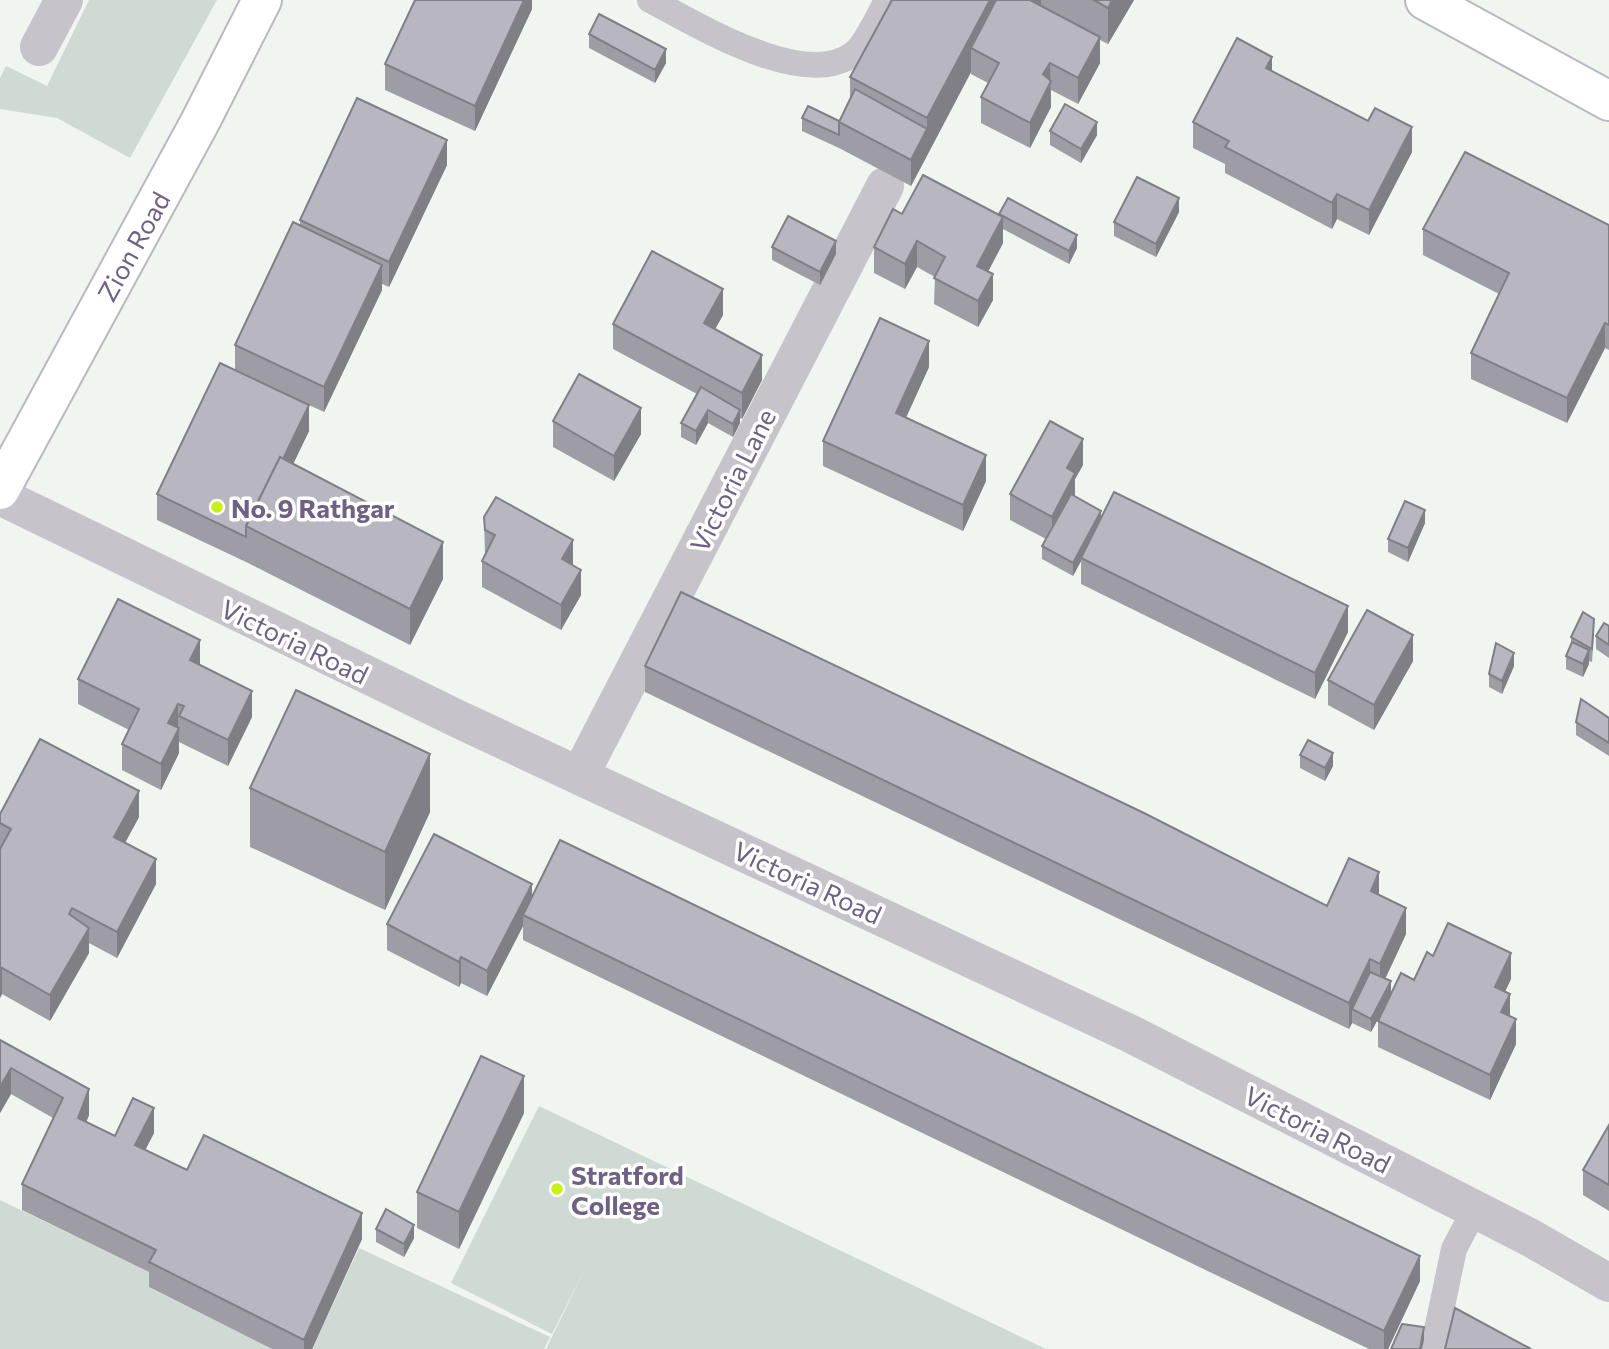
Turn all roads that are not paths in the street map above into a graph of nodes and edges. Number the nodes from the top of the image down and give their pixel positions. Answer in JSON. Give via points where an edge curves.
{"nodes":[{"id":1,"x":64,"y":0,"type":"edge"},
{"id":2,"x":262,"y":0,"type":"edge"},
{"id":3,"x":650,"y":0,"type":"edge"},
{"id":4,"x":887,"y":0,"type":"edge"},
{"id":5,"x":1425,"y":0,"type":"edge"},
{"id":6,"x":38,"y":47,"type":"dead end"},
{"id":7,"x":1609,"y":101,"type":"edge"},
{"id":8,"x":885,"y":186,"type":"dead end"},
{"id":9,"x":0,"y":490,"type":"edge"},
{"id":10,"x":0,"y":496,"type":"edge"},
{"id":11,"x":580,"y":775,"type":"junction"},
{"id":12,"x":1475,"y":1209,"type":"junction"},
{"id":13,"x":1609,"y":1283,"type":"edge"},
{"id":14,"x":1433,"y":1349,"type":"edge"}],
"edges":[{"from":1,"to":6,"type":"street"},
{"from":2,"to":9,"type":"street","name":"Zion Road"},
{"from":3,"to":4,"type":"lane","via":[[744,49],[816,67],[854,54]]},
{"from":5,"to":7,"type":"street"},
{"from":8,"to":11,"type":"street","name":"Victoria Lane"},
{"from":10,"to":11,"type":"street","name":"Victoria Road"},
{"from":11,"to":12,"type":"street","name":"Victoria Road","via":[[1130,1034]]},
{"from":12,"to":13,"type":"street","name":"Victoria Road"},
{"from":12,"to":14,"type":"lane","via":[[1454,1249]]}]}
